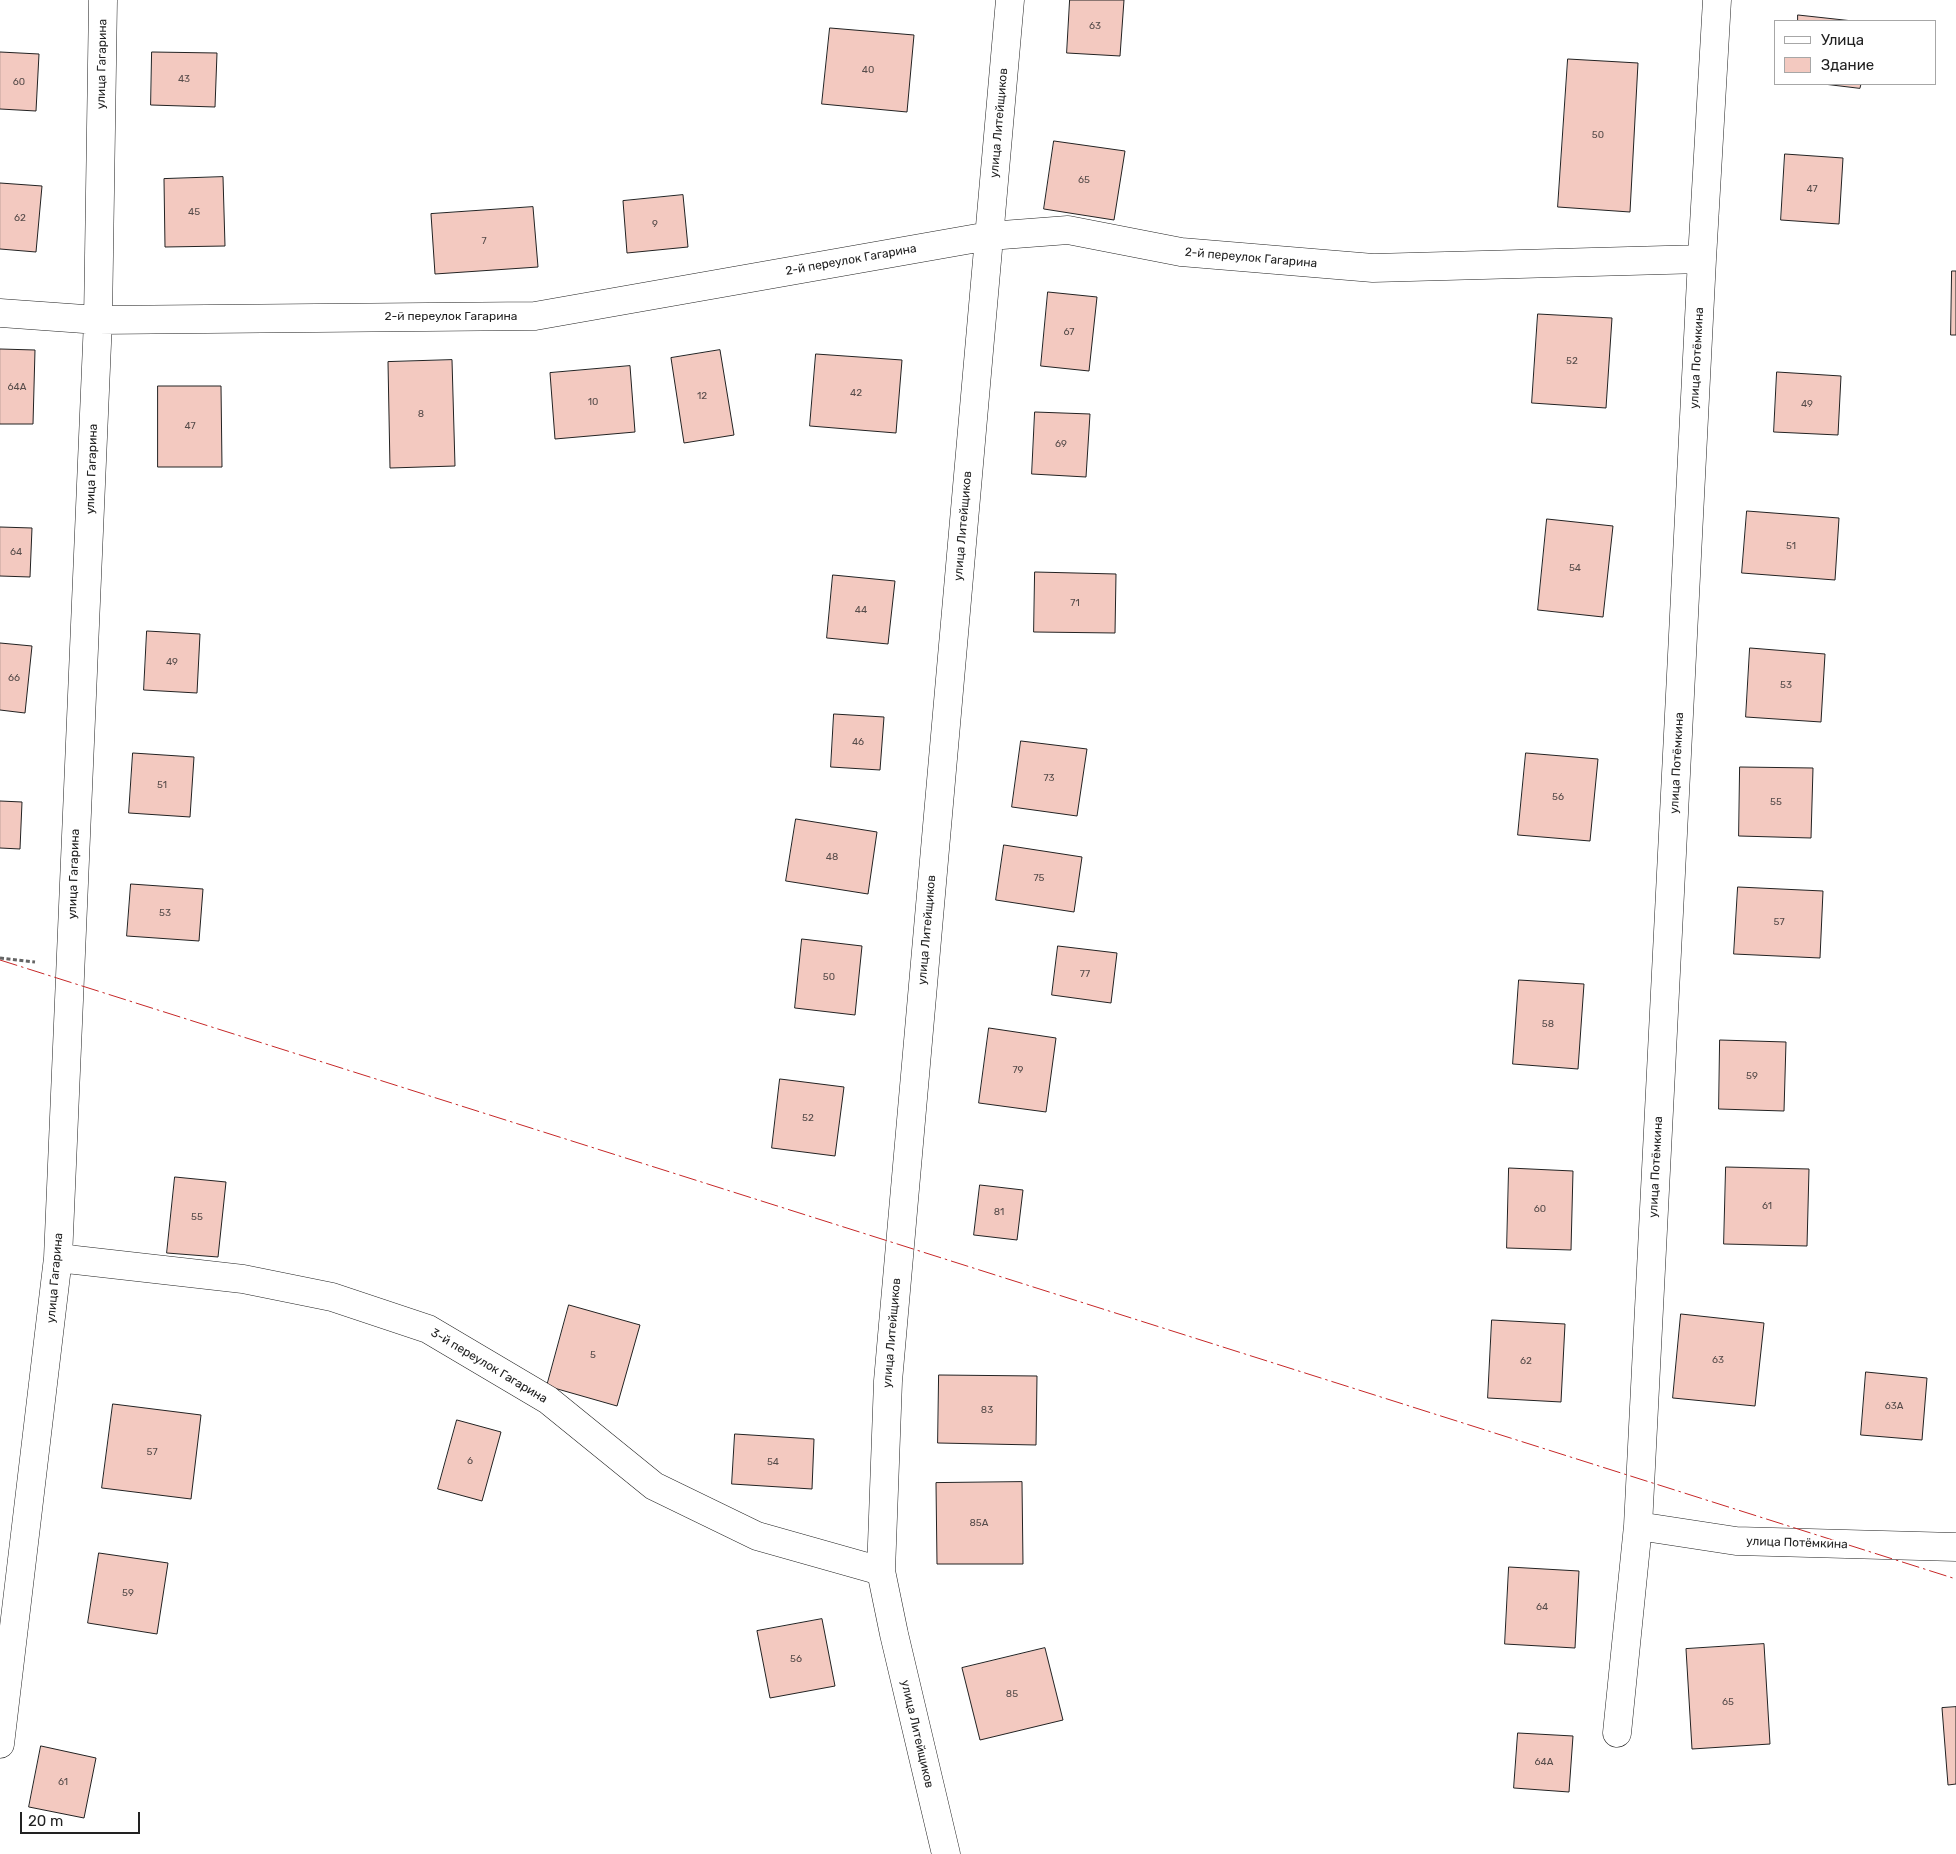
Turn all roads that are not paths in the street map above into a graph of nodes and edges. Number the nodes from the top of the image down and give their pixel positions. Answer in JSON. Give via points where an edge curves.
{"nodes":[{"id":1,"x":103,"y":0,"type":"edge"},
{"id":2,"x":1010,"y":0,"type":"edge"},
{"id":3,"x":1717,"y":0,"type":"edge"},
{"id":4,"x":989,"y":236,"type":"junction"},
{"id":5,"x":1702,"y":259,"type":"junction"},
{"id":6,"x":0,"y":313,"type":"edge"},
{"id":7,"x":98,"y":320,"type":"junction"},
{"id":8,"x":58,"y":1258,"type":"junction"},
{"id":9,"x":1638,"y":1526,"type":"junction"},
{"id":10,"x":1956,"y":1547,"type":"edge"},
{"id":11,"x":881,"y":1571,"type":"junction"},
{"id":12,"x":1617,"y":1733,"type":"dead end"},
{"id":13,"x":0,"y":1744,"type":"edge"},
{"id":14,"x":946,"y":1854,"type":"edge"}],
"edges":[{"from":1,"to":7,"type":"street","name":"улица Гагарина"},
{"from":2,"to":4,"type":"street","name":"улица Литейщиков"},
{"from":3,"to":5,"type":"street","name":"улица Потёмкина"},
{"from":4,"to":5,"type":"street","name":"2-й переулок Гагарина","via":[[1068,230],[1180,252],[1373,268]]},
{"from":4,"to":7,"type":"street","name":"2-й переулок Гагарина","via":[[536,316]]},
{"from":4,"to":11,"type":"street","name":"улица Литейщиков","via":[[888,1381]]},
{"from":5,"to":9,"type":"street","name":"улица Потёмкина"},
{"from":6,"to":7,"type":"street","name":"2-й переулок Гагарина"},
{"from":7,"to":8,"type":"street","name":"улица Гагарина"},
{"from":8,"to":11,"type":"street","name":"3-й переулок Гагарина","via":[[243,1279],[332,1298],[428,1329],[548,1400],[654,1486],[757,1536]]},
{"from":8,"to":13,"type":"street","name":"улица Гагарина"},
{"from":9,"to":10,"type":"street","name":"улица Потёмкина","via":[[1736,1541]]},
{"from":9,"to":12,"type":"street","name":"улица Потёмкина"},
{"from":11,"to":14,"type":"street","name":"улица Литейщиков"}]}
